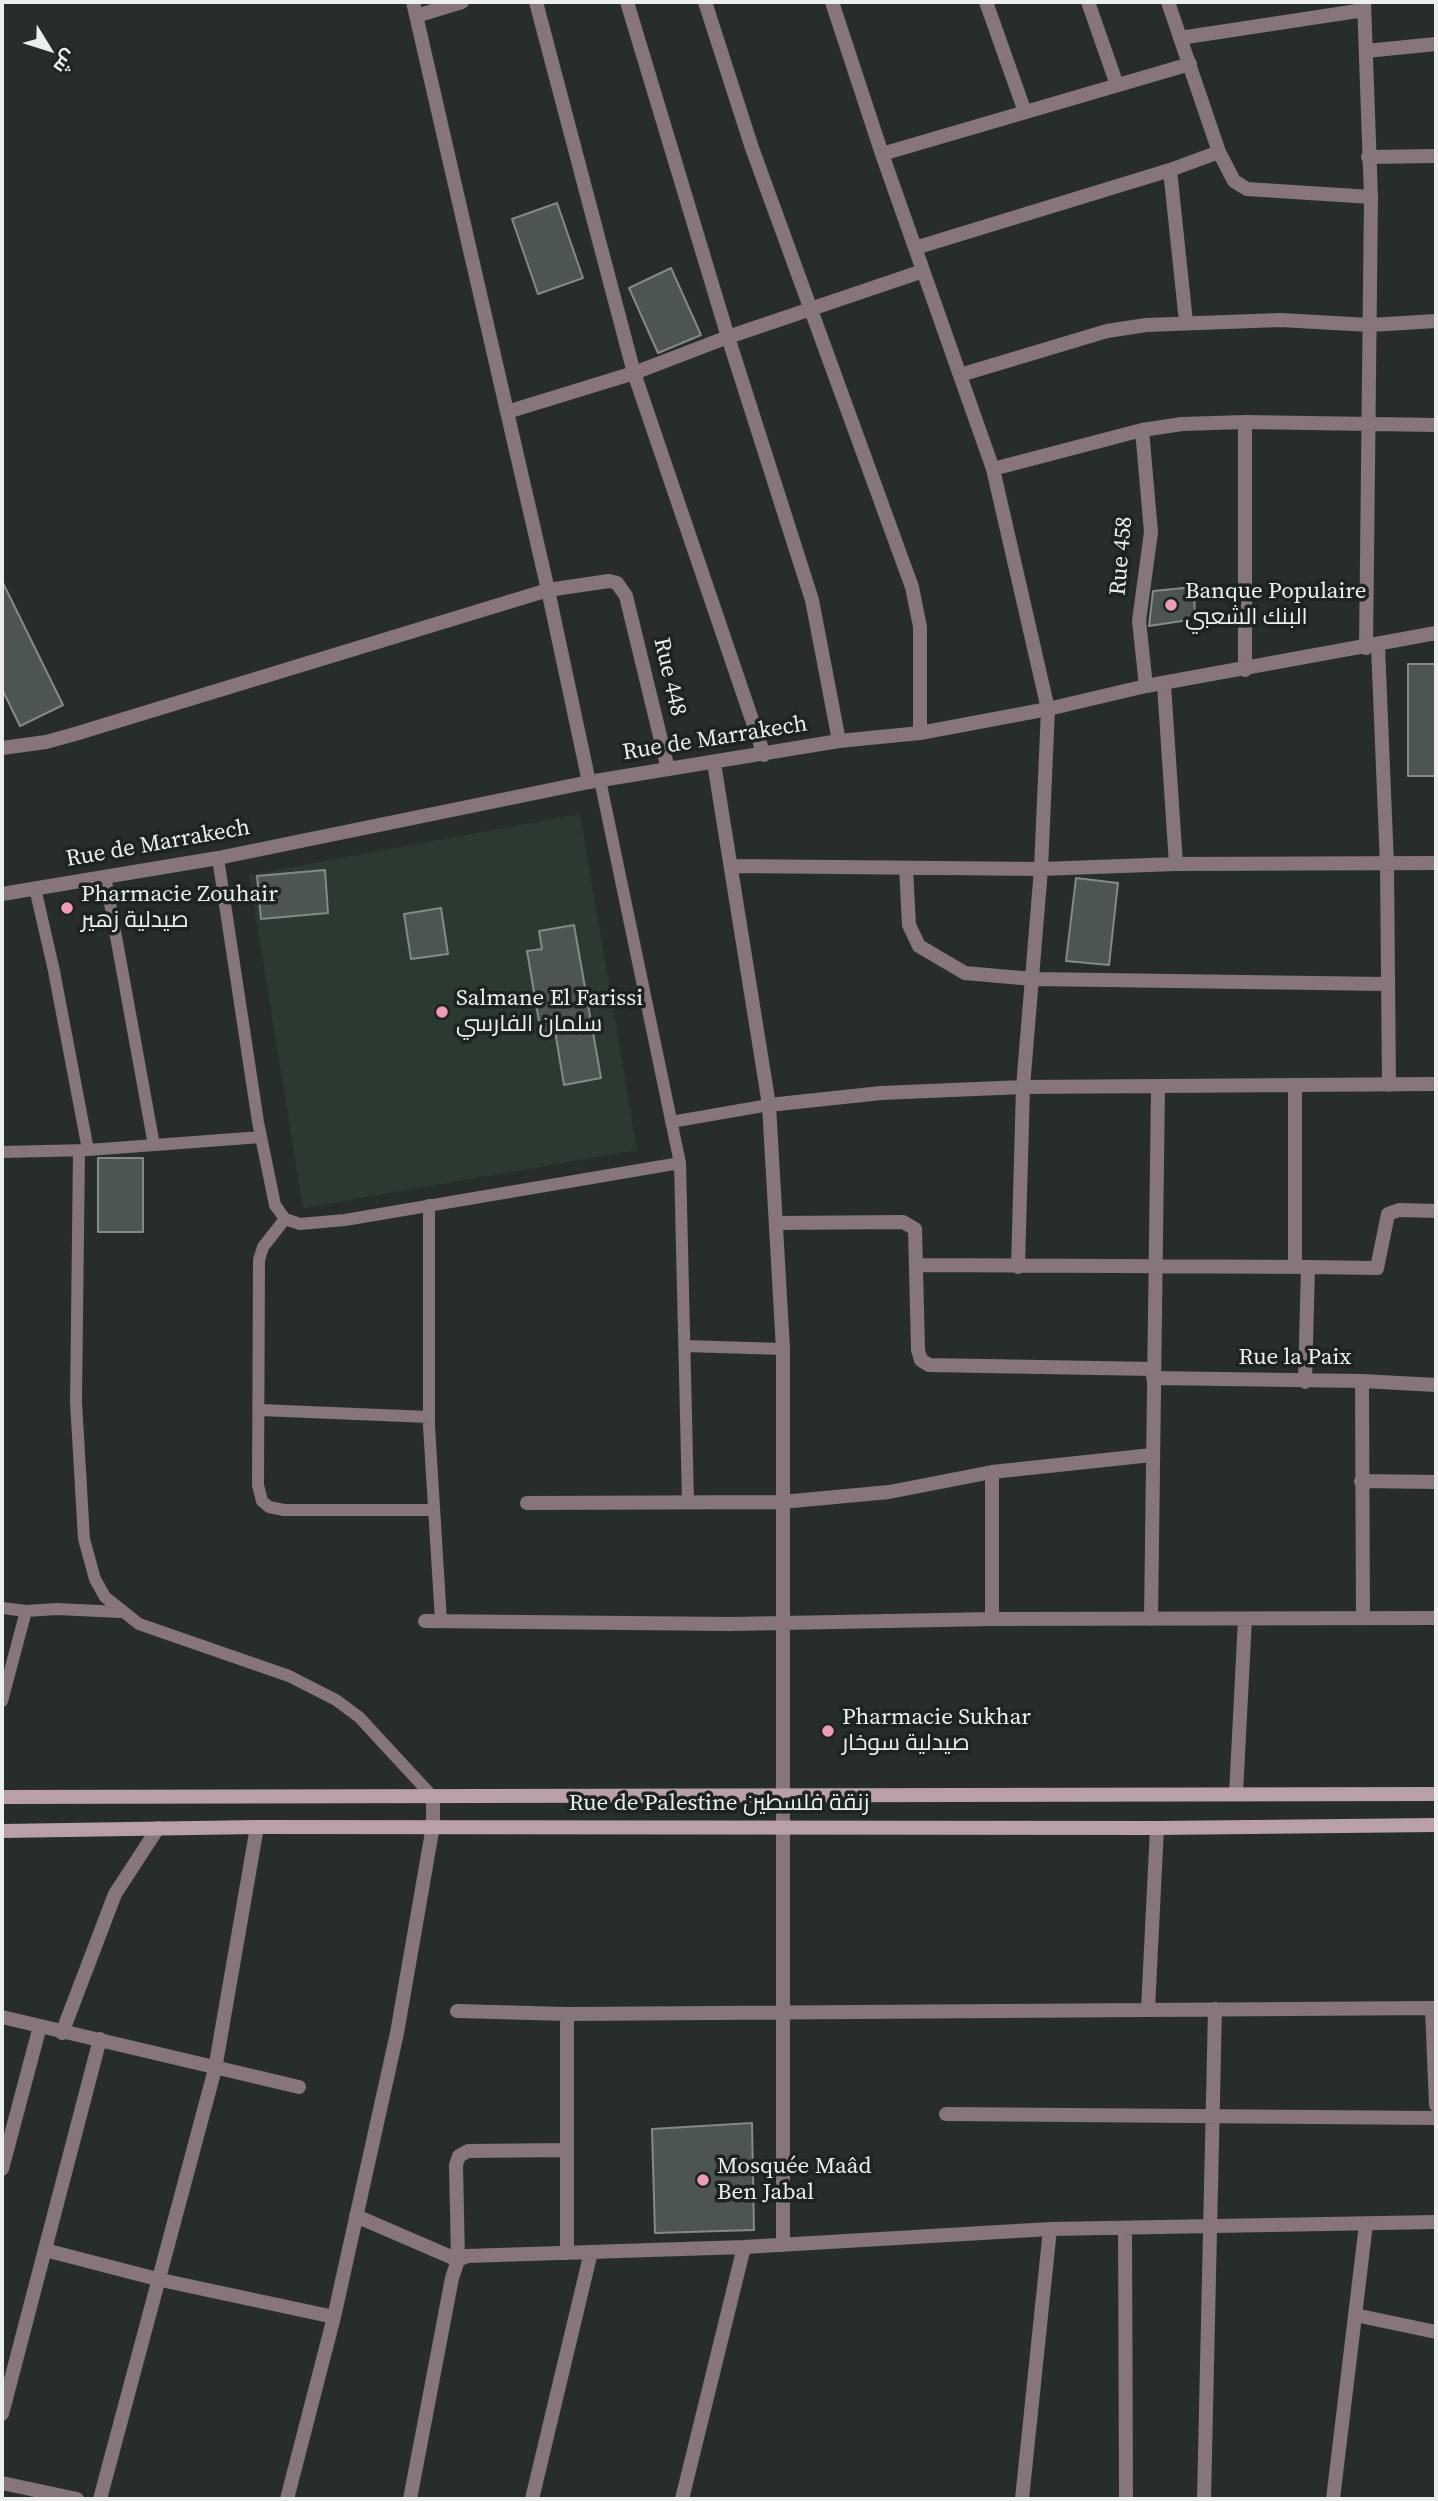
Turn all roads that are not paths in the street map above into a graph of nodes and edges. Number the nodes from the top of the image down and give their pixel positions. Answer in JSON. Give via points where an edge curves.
{"nodes":[{"id":1,"x":462,"y":2,"type":"edge"},
{"id":2,"x":536,"y":2,"type":"edge"},
{"id":3,"x":627,"y":2,"type":"edge"},
{"id":4,"x":705,"y":2,"type":"edge"},
{"id":5,"x":832,"y":2,"type":"edge"},
{"id":6,"x":986,"y":2,"type":"edge"},
{"id":7,"x":1088,"y":2,"type":"edge"},
{"id":8,"x":1168,"y":2,"type":"edge"},
{"id":9,"x":1364,"y":6,"type":"edge"},
{"id":10,"x":414,"y":9,"type":"edge"},
{"id":11,"x":1180,"y":38,"type":"junction"},
{"id":12,"x":1436,"y":44,"type":"edge"},
{"id":13,"x":1366,"y":51,"type":"junction"},
{"id":14,"x":1190,"y":64,"type":"junction"},
{"id":15,"x":1117,"y":85,"type":"junction"},
{"id":16,"x":1025,"y":112,"type":"junction"},
{"id":17,"x":1219,"y":152,"type":"junction"},
{"id":18,"x":881,"y":154,"type":"junction"},
{"id":19,"x":1436,"y":156,"type":"edge"},
{"id":20,"x":1368,"y":157,"type":"junction"},
{"id":21,"x":1171,"y":170,"type":"junction"},
{"id":22,"x":1371,"y":197,"type":"junction"},
{"id":23,"x":915,"y":248,"type":"junction"},
{"id":24,"x":923,"y":271,"type":"junction"},
{"id":25,"x":810,"y":311,"type":"junction"},
{"id":26,"x":1436,"y":321,"type":"edge"},
{"id":27,"x":1186,"y":322,"type":"junction"},
{"id":28,"x":1370,"y":325,"type":"junction"},
{"id":29,"x":728,"y":337,"type":"junction"},
{"id":30,"x":634,"y":373,"type":"junction"},
{"id":31,"x":960,"y":375,"type":"junction"},
{"id":32,"x":507,"y":412,"type":"junction"},
{"id":33,"x":1245,"y":422,"type":"junction"},
{"id":34,"x":1369,"y":425,"type":"junction"},
{"id":35,"x":1436,"y":425,"type":"edge"},
{"id":36,"x":1142,"y":430,"type":"junction"},
{"id":37,"x":993,"y":469,"type":"junction"},
{"id":38,"x":548,"y":590,"type":"junction"},
{"id":39,"x":1436,"y":633,"type":"edge"},
{"id":40,"x":1372,"y":647,"type":"junction"},
{"id":41,"x":1245,"y":670,"type":"junction"},
{"id":42,"x":1164,"y":685,"type":"junction"},
{"id":43,"x":1146,"y":686,"type":"junction"},
{"id":44,"x":1048,"y":709,"type":"junction"},
{"id":45,"x":920,"y":733,"type":"junction"},
{"id":46,"x":839,"y":741,"type":"junction"},
{"id":47,"x":2,"y":748,"type":"edge"},
{"id":48,"x":764,"y":755,"type":"junction"},
{"id":49,"x":714,"y":763,"type":"junction"},
{"id":50,"x":668,"y":769,"type":"junction"},
{"id":51,"x":594,"y":781,"type":"junction"},
{"id":52,"x":218,"y":858,"type":"junction"},
{"id":53,"x":1436,"y":863,"type":"edge"},
{"id":54,"x":1176,"y":864,"type":"junction"},
{"id":55,"x":1387,"y":865,"type":"junction"},
{"id":56,"x":732,"y":866,"type":"junction"},
{"id":57,"x":906,"y":868,"type":"junction"},
{"id":58,"x":1041,"y":869,"type":"junction"},
{"id":59,"x":105,"y":876,"type":"junction"},
{"id":60,"x":35,"y":888,"type":"junction"},
{"id":61,"x":2,"y":894,"type":"edge"},
{"id":62,"x":1033,"y":979,"type":"junction"},
{"id":63,"x":1386,"y":984,"type":"junction"},
{"id":64,"x":1436,"y":1084,"type":"edge"},
{"id":65,"x":1295,"y":1085,"type":"junction"},
{"id":66,"x":1389,"y":1085,"type":"junction"},
{"id":67,"x":1158,"y":1086,"type":"junction"},
{"id":68,"x":1023,"y":1087,"type":"junction"},
{"id":69,"x":769,"y":1105,"type":"junction"},
{"id":70,"x":671,"y":1122,"type":"junction"},
{"id":71,"x":261,"y":1138,"type":"junction"},
{"id":72,"x":154,"y":1145,"type":"junction"},
{"id":73,"x":83,"y":1150,"type":"junction"},
{"id":74,"x":2,"y":1152,"type":"edge"},
{"id":75,"x":680,"y":1163,"type":"junction"},
{"id":76,"x":429,"y":1205,"type":"junction"},
{"id":77,"x":1436,"y":1211,"type":"edge"},
{"id":78,"x":285,"y":1219,"type":"junction"},
{"id":79,"x":776,"y":1223,"type":"junction"},
{"id":80,"x":917,"y":1265,"type":"junction"},
{"id":81,"x":1157,"y":1265,"type":"junction"},
{"id":82,"x":1018,"y":1267,"type":"junction"},
{"id":83,"x":1301,"y":1267,"type":"junction"},
{"id":84,"x":684,"y":1346,"type":"junction"},
{"id":85,"x":783,"y":1349,"type":"junction"},
{"id":86,"x":1153,"y":1373,"type":"junction"},
{"id":87,"x":1362,"y":1381,"type":"junction"},
{"id":88,"x":1305,"y":1382,"type":"junction"},
{"id":89,"x":1436,"y":1385,"type":"edge"},
{"id":90,"x":260,"y":1410,"type":"junction"},
{"id":91,"x":429,"y":1417,"type":"junction"},
{"id":92,"x":1152,"y":1455,"type":"junction"},
{"id":93,"x":992,"y":1472,"type":"junction"},
{"id":94,"x":1361,"y":1481,"type":"junction"},
{"id":95,"x":1436,"y":1482,"type":"edge"},
{"id":96,"x":688,"y":1501,"type":"junction"},
{"id":97,"x":782,"y":1502,"type":"junction"},
{"id":98,"x":527,"y":1503,"type":"dead end"},
{"id":99,"x":433,"y":1510,"type":"junction"},
{"id":100,"x":2,"y":1608,"type":"edge"},
{"id":101,"x":26,"y":1611,"type":"junction"},
{"id":102,"x":120,"y":1612,"type":"junction"},
{"id":103,"x":1363,"y":1618,"type":"junction"},
{"id":104,"x":1436,"y":1618,"type":"edge"},
{"id":105,"x":992,"y":1619,"type":"junction"},
{"id":106,"x":1151,"y":1619,"type":"junction"},
{"id":107,"x":1245,"y":1619,"type":"junction"},
{"id":108,"x":425,"y":1620,"type":"dead end"},
{"id":109,"x":441,"y":1620,"type":"junction"},
{"id":110,"x":782,"y":1623,"type":"junction"},
{"id":111,"x":2,"y":1701,"type":"edge"},
{"id":112,"x":1236,"y":1794,"type":"junction"},
{"id":113,"x":1436,"y":1794,"type":"edge"},
{"id":114,"x":782,"y":1795,"type":"junction"},
{"id":115,"x":2,"y":1797,"type":"edge"},
{"id":116,"x":433,"y":1797,"type":"junction"},
{"id":117,"x":1436,"y":1825,"type":"edge"},
{"id":118,"x":433,"y":1826,"type":"junction"},
{"id":119,"x":257,"y":1827,"type":"junction"},
{"id":120,"x":782,"y":1827,"type":"junction"},
{"id":121,"x":158,"y":1828,"type":"junction"},
{"id":122,"x":1157,"y":1828,"type":"junction"},
{"id":123,"x":2,"y":1831,"type":"edge"},
{"id":124,"x":1434,"y":2008,"type":"edge"},
{"id":125,"x":1148,"y":2009,"type":"junction"},
{"id":126,"x":1215,"y":2009,"type":"junction"},
{"id":127,"x":457,"y":2011,"type":"dead end"},
{"id":128,"x":785,"y":2011,"type":"junction"},
{"id":129,"x":567,"y":2014,"type":"junction"},
{"id":130,"x":2,"y":2017,"type":"edge"},
{"id":131,"x":40,"y":2026,"type":"junction"},
{"id":132,"x":62,"y":2033,"type":"junction"},
{"id":133,"x":100,"y":2039,"type":"junction"},
{"id":134,"x":215,"y":2069,"type":"junction"},
{"id":135,"x":299,"y":2087,"type":"dead end"},
{"id":136,"x":1436,"y":2105,"type":"edge"},
{"id":137,"x":946,"y":2114,"type":"dead end"},
{"id":138,"x":1214,"y":2116,"type":"junction"},
{"id":139,"x":1436,"y":2118,"type":"edge"},
{"id":140,"x":567,"y":2150,"type":"junction"},
{"id":141,"x":2,"y":2169,"type":"edge"},
{"id":142,"x":356,"y":2216,"type":"junction"},
{"id":143,"x":1436,"y":2222,"type":"edge"},
{"id":144,"x":1366,"y":2224,"type":"junction"},
{"id":145,"x":1211,"y":2226,"type":"junction"},
{"id":146,"x":1125,"y":2228,"type":"junction"},
{"id":147,"x":1050,"y":2229,"type":"junction"},
{"id":148,"x":783,"y":2245,"type":"junction"},
{"id":149,"x":744,"y":2247,"type":"junction"},
{"id":150,"x":45,"y":2250,"type":"junction"},
{"id":151,"x":591,"y":2252,"type":"junction"},
{"id":152,"x":567,"y":2253,"type":"junction"},
{"id":153,"x":458,"y":2260,"type":"junction"},
{"id":154,"x":161,"y":2280,"type":"junction"},
{"id":155,"x":1354,"y":2315,"type":"junction"},
{"id":156,"x":334,"y":2317,"type":"junction"},
{"id":157,"x":1436,"y":2332,"type":"edge"},
{"id":158,"x":2,"y":2414,"type":"edge"},
{"id":159,"x":2,"y":2483,"type":"edge"},
{"id":160,"x":76,"y":2499,"type":"edge"},
{"id":161,"x":100,"y":2499,"type":"edge"},
{"id":162,"x":287,"y":2499,"type":"edge"},
{"id":163,"x":410,"y":2499,"type":"edge"},
{"id":164,"x":532,"y":2499,"type":"edge"},
{"id":165,"x":682,"y":2499,"type":"edge"},
{"id":166,"x":1022,"y":2499,"type":"edge"},
{"id":167,"x":1126,"y":2499,"type":"edge"},
{"id":168,"x":1204,"y":2499,"type":"edge"},
{"id":169,"x":1334,"y":2499,"type":"edge"}],
"edges":[{"from":1,"to":10,"type":"street"},
{"from":2,"to":30,"type":"street"},
{"from":3,"to":29,"type":"street"},
{"from":4,"to":25,"type":"street"},
{"from":5,"to":18,"type":"street"},
{"from":6,"to":16,"type":"street"},
{"from":7,"to":15,"type":"street"},
{"from":8,"to":11,"type":"street"},
{"from":9,"to":11,"type":"street"},
{"from":9,"to":13,"type":"street"},
{"from":10,"to":32,"type":"street"},
{"from":11,"to":14,"type":"street"},
{"from":12,"to":13,"type":"street"},
{"from":13,"to":20,"type":"street"},
{"from":14,"to":15,"type":"street"},
{"from":14,"to":17,"type":"street"},
{"from":15,"to":16,"type":"street"},
{"from":16,"to":18,"type":"street"},
{"from":17,"to":21,"type":"street"},
{"from":17,"to":22,"type":"street","via":[[1234,181],[1247,189]]},
{"from":18,"to":23,"type":"street"},
{"from":19,"to":20,"type":"street"},
{"from":20,"to":22,"type":"street"},
{"from":21,"to":23,"type":"street"},
{"from":21,"to":27,"type":"street"},
{"from":22,"to":28,"type":"street"},
{"from":23,"to":24,"type":"street"},
{"from":24,"to":25,"type":"street"},
{"from":24,"to":31,"type":"street"},
{"from":25,"to":29,"type":"street"},
{"from":25,"to":45,"type":"street","via":[[912,587],[920,627]]},
{"from":26,"to":28,"type":"street"},
{"from":27,"to":28,"type":"street","via":[[1280,320]]},
{"from":27,"to":31,"type":"street","via":[[1107,331]]},
{"from":28,"to":34,"type":"street"},
{"from":29,"to":30,"type":"street"},
{"from":29,"to":46,"type":"street","via":[[812,600]]},
{"from":30,"to":32,"type":"street"},
{"from":30,"to":48,"type":"street"},
{"from":31,"to":37,"type":"street"},
{"from":32,"to":38,"type":"street"},
{"from":33,"to":34,"type":"street"},
{"from":33,"to":36,"type":"street"},
{"from":33,"to":41,"type":"street"},
{"from":34,"to":35,"type":"street"},
{"from":34,"to":40,"type":"street"},
{"from":36,"to":37,"type":"street"},
{"from":36,"to":43,"type":"street","name":"Rue 458","via":[[1151,532],[1139,621]]},
{"from":37,"to":44,"type":"street"},
{"from":38,"to":47,"type":"street","via":[[65,737]]},
{"from":38,"to":50,"type":"street","name":"Rue 448","via":[[609,581],[617,583],[626,596]]},
{"from":38,"to":51,"type":"street"},
{"from":39,"to":40,"type":"street","name":"Rue de Marrakech"},
{"from":40,"to":41,"type":"street","name":"Rue de Marrakech"},
{"from":40,"to":55,"type":"street"},
{"from":41,"to":42,"type":"street","name":"Rue de Marrakech"},
{"from":42,"to":43,"type":"street","name":"Rue de Marrakech"},
{"from":42,"to":54,"type":"street"},
{"from":43,"to":44,"type":"street","name":"Rue de Marrakech"},
{"from":44,"to":45,"type":"street","name":"Rue de Marrakech"},
{"from":44,"to":58,"type":"street"},
{"from":45,"to":46,"type":"street","name":"Rue de Marrakech"},
{"from":46,"to":48,"type":"street","name":"Rue de Marrakech"},
{"from":48,"to":49,"type":"street","name":"Rue de Marrakech"},
{"from":49,"to":50,"type":"street","name":"Rue de Marrakech"},
{"from":49,"to":56,"type":"street"},
{"from":50,"to":51,"type":"street","name":"Rue de Marrakech"},
{"from":51,"to":52,"type":"street","name":"Rue de Marrakech"},
{"from":51,"to":70,"type":"lane"},
{"from":52,"to":59,"type":"street","name":"Rue de Marrakech"},
{"from":52,"to":71,"type":"lane"},
{"from":53,"to":55,"type":"street"},
{"from":54,"to":55,"type":"street"},
{"from":54,"to":58,"type":"street"},
{"from":55,"to":63,"type":"street"},
{"from":56,"to":57,"type":"street"},
{"from":56,"to":69,"type":"street"},
{"from":57,"to":58,"type":"street"},
{"from":57,"to":62,"type":"street","via":[[909,925],[919,946],[965,973]]},
{"from":58,"to":62,"type":"street"},
{"from":59,"to":60,"type":"street","name":"Rue de Marrakech"},
{"from":59,"to":72,"type":"lane"},
{"from":60,"to":61,"type":"street","name":"Rue de Marrakech"},
{"from":60,"to":73,"type":"lane","via":[[57,983]]},
{"from":62,"to":63,"type":"street"},
{"from":62,"to":68,"type":"street"},
{"from":63,"to":66,"type":"street"},
{"from":64,"to":66,"type":"street"},
{"from":65,"to":66,"type":"street"},
{"from":65,"to":67,"type":"street"},
{"from":65,"to":83,"type":"street"},
{"from":67,"to":68,"type":"street"},
{"from":67,"to":81,"type":"street"},
{"from":68,"to":69,"type":"street","via":[[881,1093]]},
{"from":68,"to":82,"type":"street"},
{"from":69,"to":70,"type":"lane"},
{"from":69,"to":79,"type":"street"},
{"from":70,"to":75,"type":"lane"},
{"from":71,"to":72,"type":"lane"},
{"from":71,"to":78,"type":"lane","via":[[275,1205]]},
{"from":72,"to":73,"type":"lane"},
{"from":73,"to":74,"type":"lane"},
{"from":73,"to":102,"type":"lane","via":[[76,1402],[84,1539],[94,1579]]},
{"from":75,"to":76,"type":"lane"},
{"from":75,"to":84,"type":"lane"},
{"from":76,"to":78,"type":"lane","via":[[310,1224]]},
{"from":76,"to":91,"type":"lane"},
{"from":77,"to":83,"type":"street","via":[[1388,1214],[1377,1268]]},
{"from":78,"to":90,"type":"lane","via":[[263,1247],[259,1260]]},
{"from":79,"to":80,"type":"street","via":[[909,1224],[917,1235]]},
{"from":79,"to":85,"type":"street"},
{"from":80,"to":82,"type":"street"},
{"from":80,"to":86,"type":"street","name":"Rue la Paix","via":[[918,1350],[929,1365]]},
{"from":81,"to":82,"type":"street"},
{"from":81,"to":83,"type":"street"},
{"from":81,"to":86,"type":"street"},
{"from":83,"to":88,"type":"street"},
{"from":84,"to":85,"type":"lane"},
{"from":84,"to":96,"type":"lane"},
{"from":85,"to":97,"type":"street"},
{"from":86,"to":88,"type":"street","name":"Rue la Paix"},
{"from":86,"to":92,"type":"street"},
{"from":87,"to":88,"type":"street","name":"Rue la Paix"},
{"from":87,"to":89,"type":"street","name":"Rue la Paix"},
{"from":87,"to":94,"type":"street"},
{"from":90,"to":91,"type":"lane"},
{"from":90,"to":99,"type":"lane","via":[[258,1485],[262,1501],[269,1507]]},
{"from":91,"to":99,"type":"lane"},
{"from":92,"to":93,"type":"street"},
{"from":92,"to":106,"type":"street"},
{"from":93,"to":97,"type":"street","via":[[888,1492]]},
{"from":93,"to":105,"type":"street"},
{"from":94,"to":95,"type":"street"},
{"from":94,"to":103,"type":"street"},
{"from":96,"to":97,"type":"street"},
{"from":96,"to":98,"type":"street"},
{"from":97,"to":110,"type":"street"},
{"from":99,"to":109,"type":"lane"},
{"from":100,"to":101,"type":"lane"},
{"from":101,"to":102,"type":"lane"},
{"from":101,"to":111,"type":"lane"},
{"from":102,"to":116,"type":"lane","via":[[165,1635],[289,1676],[336,1700],[367,1724]]},
{"from":103,"to":104,"type":"street"},
{"from":103,"to":107,"type":"street"},
{"from":105,"to":106,"type":"street"},
{"from":105,"to":110,"type":"street"},
{"from":106,"to":107,"type":"street"},
{"from":107,"to":112,"type":"street"},
{"from":108,"to":109,"type":"street"},
{"from":109,"to":110,"type":"street"},
{"from":110,"to":114,"type":"street"},
{"from":112,"to":113,"type":"main road","name":"Rue de Palestine زنقة فلسطين"},
{"from":112,"to":114,"type":"main road","name":"Rue de Palestine زنقة فلسطين"},
{"from":114,"to":116,"type":"main road","name":"Rue de Palestine زنقة فلسطين"},
{"from":114,"to":120,"type":"street"},
{"from":115,"to":116,"type":"main road","name":"Rue de Palestine زنقة فلسطين"},
{"from":116,"to":118,"type":"street"},
{"from":117,"to":122,"type":"main road","name":"Rue de Palestine زنقة فلسطين"},
{"from":118,"to":119,"type":"main road","name":"Rue de Palestine زنقة فلسطين"},
{"from":118,"to":120,"type":"main road","name":"Rue de Palestine زنقة فلسطين"},
{"from":118,"to":142,"type":"street","via":[[397,2033]]},
{"from":119,"to":121,"type":"main road","name":"Rue de Palestine زنقة فلسطين"},
{"from":119,"to":134,"type":"street"},
{"from":120,"to":122,"type":"main road","name":"Rue de Palestine زنقة فلسطين"},
{"from":120,"to":128,"type":"street"},
{"from":121,"to":123,"type":"main road","name":"Rue de Palestine زنقة فلسطين"},
{"from":121,"to":132,"type":"street","via":[[115,1894]]},
{"from":122,"to":125,"type":"street"},
{"from":124,"to":126,"type":"street"},
{"from":124,"to":136,"type":"street"},
{"from":125,"to":126,"type":"street"},
{"from":125,"to":128,"type":"street"},
{"from":126,"to":138,"type":"street"},
{"from":127,"to":129,"type":"street"},
{"from":128,"to":129,"type":"street"},
{"from":128,"to":148,"type":"street"},
{"from":129,"to":140,"type":"street"},
{"from":130,"to":131,"type":"street"},
{"from":131,"to":132,"type":"street"},
{"from":131,"to":141,"type":"street"},
{"from":132,"to":133,"type":"street"},
{"from":133,"to":134,"type":"street"},
{"from":133,"to":150,"type":"street"},
{"from":134,"to":135,"type":"street"},
{"from":134,"to":154,"type":"street"},
{"from":137,"to":138,"type":"street"},
{"from":138,"to":139,"type":"street"},
{"from":138,"to":145,"type":"street"},
{"from":140,"to":152,"type":"street"},
{"from":140,"to":153,"type":"street","via":[[468,2151],[459,2156]]},
{"from":142,"to":153,"type":"street"},
{"from":142,"to":156,"type":"street"},
{"from":143,"to":144,"type":"street"},
{"from":144,"to":145,"type":"street"},
{"from":144,"to":155,"type":"street"},
{"from":145,"to":146,"type":"street"},
{"from":145,"to":168,"type":"street"},
{"from":146,"to":147,"type":"street"},
{"from":146,"to":167,"type":"street"},
{"from":147,"to":148,"type":"street"},
{"from":147,"to":166,"type":"street"},
{"from":148,"to":149,"type":"street"},
{"from":149,"to":151,"type":"street"},
{"from":149,"to":165,"type":"street"},
{"from":150,"to":154,"type":"street"},
{"from":150,"to":158,"type":"street"},
{"from":151,"to":152,"type":"street"},
{"from":151,"to":164,"type":"street"},
{"from":152,"to":153,"type":"street","via":[[472,2255]]},
{"from":153,"to":163,"type":"street"},
{"from":154,"to":156,"type":"street"},
{"from":154,"to":161,"type":"street"},
{"from":155,"to":157,"type":"street"},
{"from":155,"to":169,"type":"street"},
{"from":156,"to":162,"type":"street"},
{"from":159,"to":160,"type":"street"}]}
